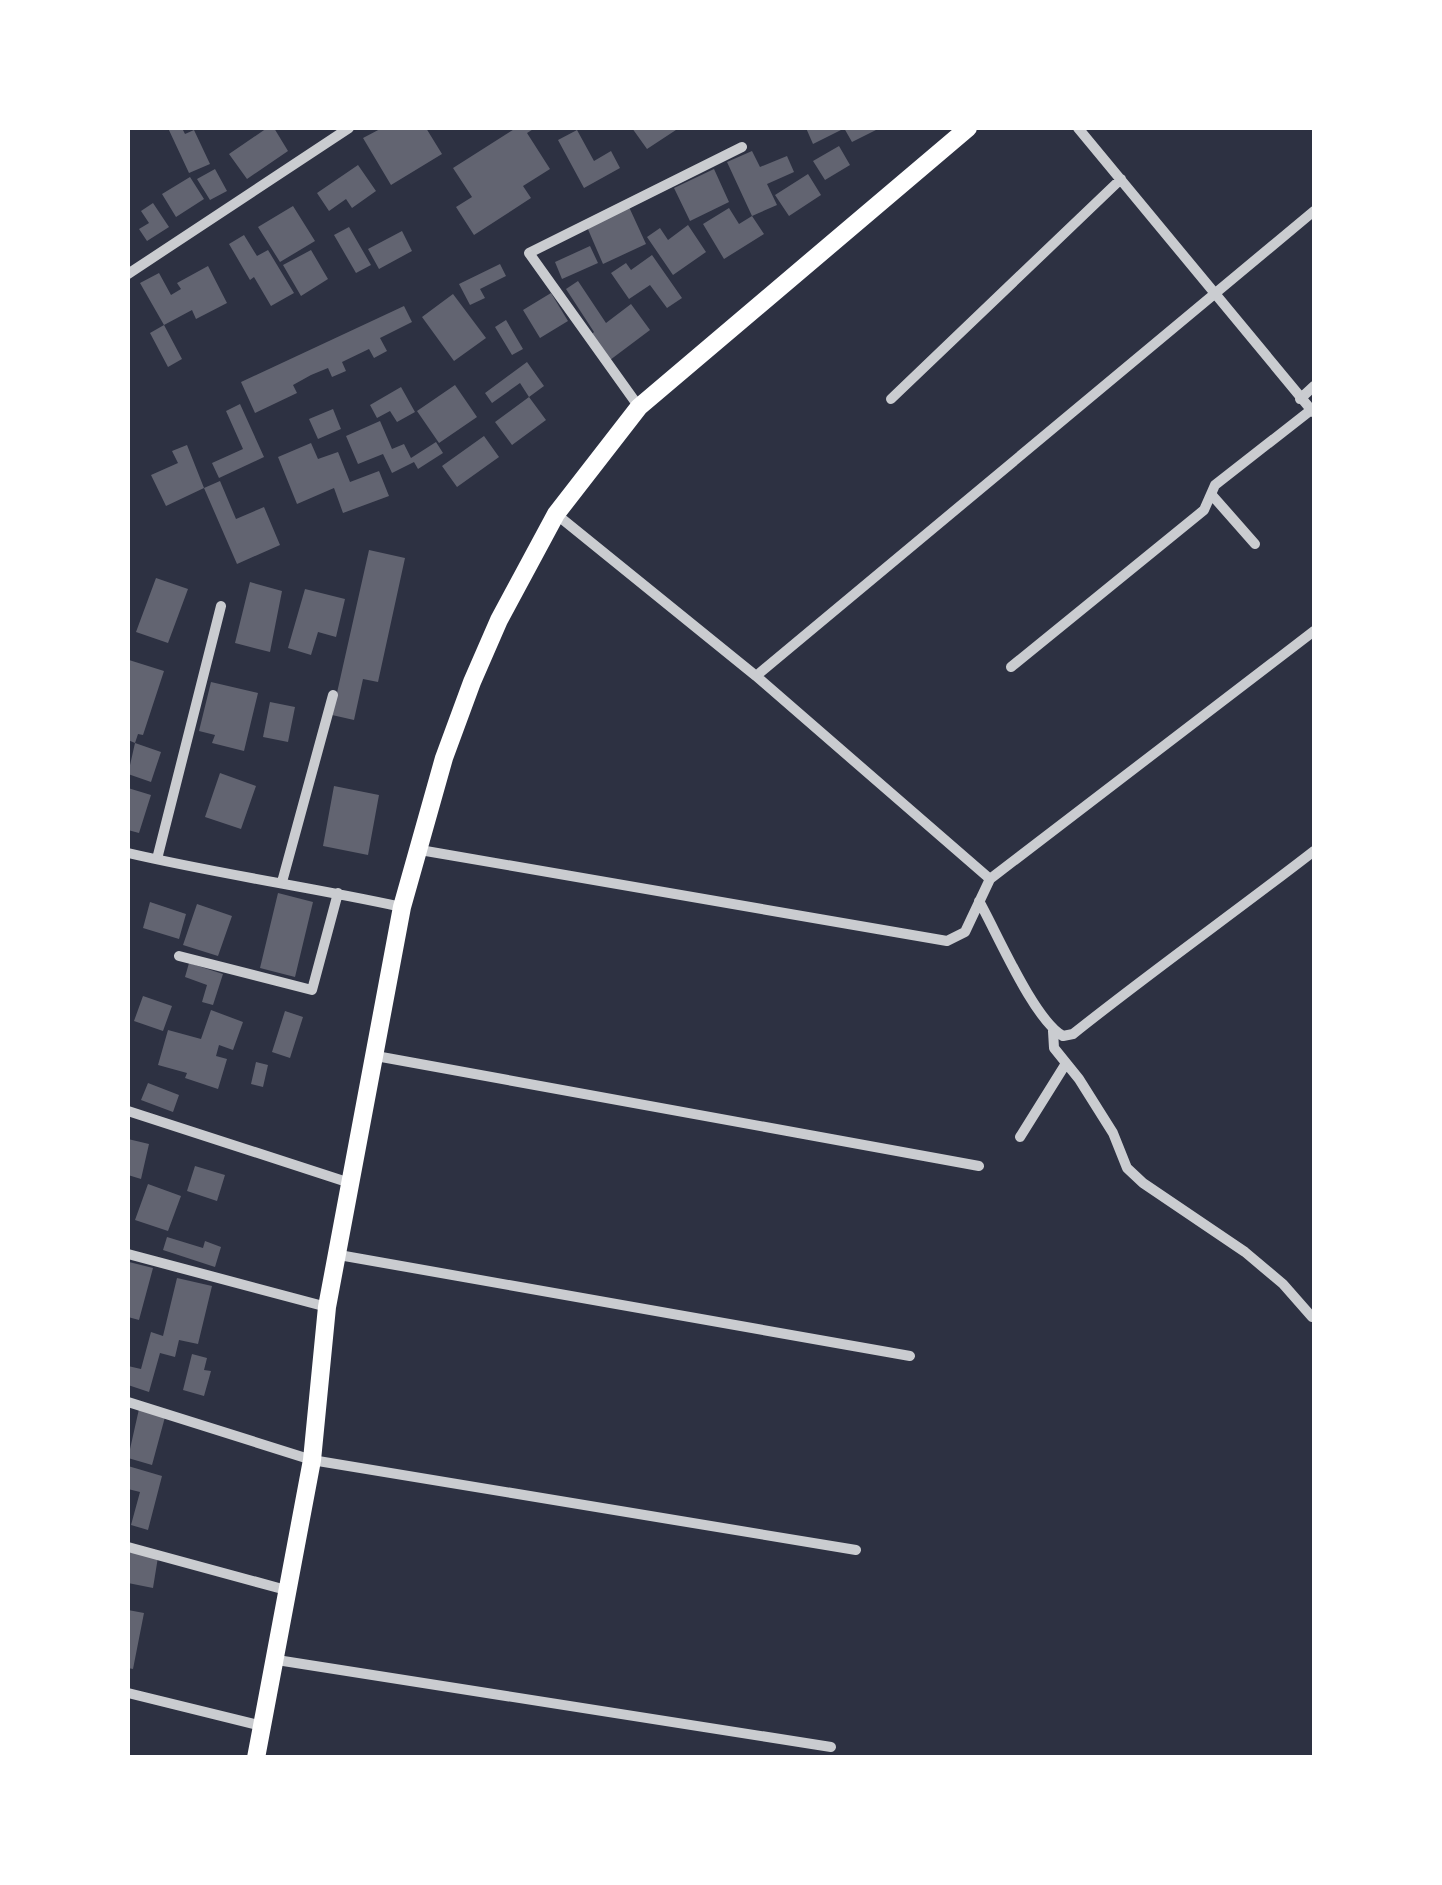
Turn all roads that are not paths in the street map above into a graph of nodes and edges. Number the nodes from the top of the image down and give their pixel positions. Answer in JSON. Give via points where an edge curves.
{"nodes":[{"id":1,"x":349,"y":128,"type":"edge"},
{"id":2,"x":968,"y":128,"type":"edge"},
{"id":3,"x":1078,"y":128,"type":"edge"},
{"id":4,"x":742,"y":147,"type":"dead end"},
{"id":5,"x":1121,"y":178,"type":"junction"},
{"id":6,"x":1314,"y":211,"type":"edge"},
{"id":7,"x":128,"y":274,"type":"edge"},
{"id":8,"x":1214,"y":293,"type":"junction"},
{"id":9,"x":1314,"y":386,"type":"edge"},
{"id":10,"x":891,"y":399,"type":"dead end"},
{"id":11,"x":1300,"y":399,"type":"junction"},
{"id":12,"x":639,"y":407,"type":"junction"},
{"id":13,"x":1313,"y":412,"type":"edge"},
{"id":14,"x":1212,"y":494,"type":"junction"},
{"id":15,"x":556,"y":514,"type":"junction"},
{"id":16,"x":1256,"y":544,"type":"dead end"},
{"id":17,"x":221,"y":606,"type":"dead end"},
{"id":18,"x":1314,"y":631,"type":"edge"},
{"id":19,"x":1011,"y":668,"type":"dead end"},
{"id":20,"x":756,"y":676,"type":"junction"},
{"id":21,"x":333,"y":695,"type":"dead end"},
{"id":22,"x":420,"y":850,"type":"junction"},
{"id":23,"x":1314,"y":851,"type":"edge"},
{"id":24,"x":128,"y":853,"type":"edge"},
{"id":25,"x":156,"y":859,"type":"junction"},
{"id":26,"x":990,"y":879,"type":"junction"},
{"id":27,"x":282,"y":882,"type":"junction"},
{"id":28,"x":338,"y":893,"type":"junction"},
{"id":29,"x":980,"y":902,"type":"junction"},
{"id":30,"x":402,"y":907,"type":"junction"},
{"id":31,"x":179,"y":956,"type":"dead end"},
{"id":32,"x":1053,"y":1031,"type":"junction"},
{"id":33,"x":376,"y":1056,"type":"junction"},
{"id":34,"x":1064,"y":1065,"type":"junction"},
{"id":35,"x":128,"y":1111,"type":"edge"},
{"id":36,"x":1020,"y":1137,"type":"dead end"},
{"id":37,"x":979,"y":1166,"type":"dead end"},
{"id":38,"x":350,"y":1183,"type":"junction"},
{"id":39,"x":128,"y":1254,"type":"edge"},
{"id":40,"x":338,"y":1255,"type":"junction"},
{"id":41,"x":327,"y":1307,"type":"junction"},
{"id":42,"x":1312,"y":1317,"type":"edge"},
{"id":43,"x":910,"y":1356,"type":"dead end"},
{"id":44,"x":128,"y":1402,"type":"edge"},
{"id":45,"x":312,"y":1460,"type":"junction"},
{"id":46,"x":128,"y":1547,"type":"edge"},
{"id":47,"x":856,"y":1550,"type":"dead end"},
{"id":48,"x":286,"y":1590,"type":"junction"},
{"id":49,"x":276,"y":1660,"type":"junction"},
{"id":50,"x":128,"y":1692,"type":"edge"},
{"id":51,"x":262,"y":1726,"type":"junction"},
{"id":52,"x":832,"y":1747,"type":"dead end"},
{"id":53,"x":256,"y":1758,"type":"edge"}],
"edges":[{"from":1,"to":7,"type":"street"},
{"from":2,"to":12,"type":"highway"},
{"from":3,"to":5,"type":"street"},
{"from":4,"to":12,"type":"street","via":[[529,253]]},
{"from":5,"to":8,"type":"street"},
{"from":5,"to":10,"type":"street"},
{"from":6,"to":8,"type":"street"},
{"from":8,"to":11,"type":"street"},
{"from":8,"to":20,"type":"street"},
{"from":9,"to":11,"type":"street"},
{"from":11,"to":13,"type":"street"},
{"from":12,"to":15,"type":"highway"},
{"from":13,"to":14,"type":"street"},
{"from":14,"to":16,"type":"street"},
{"from":14,"to":19,"type":"street","via":[[1204,510]]},
{"from":15,"to":20,"type":"street"},
{"from":15,"to":22,"type":"highway","via":[[472,682]]},
{"from":17,"to":25,"type":"street"},
{"from":18,"to":26,"type":"street"},
{"from":20,"to":26,"type":"street"},
{"from":21,"to":27,"type":"street"},
{"from":22,"to":29,"type":"street","via":[[947,942],[965,932]]},
{"from":22,"to":30,"type":"highway"},
{"from":23,"to":32,"type":"street","via":[[1073,1034]]},
{"from":24,"to":25,"type":"street"},
{"from":25,"to":27,"type":"street"},
{"from":26,"to":29,"type":"street"},
{"from":27,"to":28,"type":"street"},
{"from":28,"to":30,"type":"street"},
{"from":28,"to":31,"type":"street","via":[[312,990]]},
{"from":29,"to":32,"type":"street"},
{"from":30,"to":33,"type":"highway"},
{"from":32,"to":34,"type":"street"},
{"from":33,"to":37,"type":"street"},
{"from":33,"to":38,"type":"highway"},
{"from":34,"to":36,"type":"street"},
{"from":34,"to":42,"type":"street","via":[[1113,1133],[1127,1168],[1246,1252]]},
{"from":35,"to":38,"type":"street"},
{"from":38,"to":40,"type":"highway"},
{"from":39,"to":41,"type":"street"},
{"from":40,"to":41,"type":"highway"},
{"from":40,"to":43,"type":"street"},
{"from":41,"to":45,"type":"highway"},
{"from":44,"to":45,"type":"street"},
{"from":45,"to":47,"type":"street"},
{"from":45,"to":48,"type":"highway"},
{"from":46,"to":48,"type":"street"},
{"from":48,"to":49,"type":"highway"},
{"from":49,"to":51,"type":"highway"},
{"from":49,"to":52,"type":"street"},
{"from":50,"to":51,"type":"street"},
{"from":51,"to":53,"type":"highway"}]}
